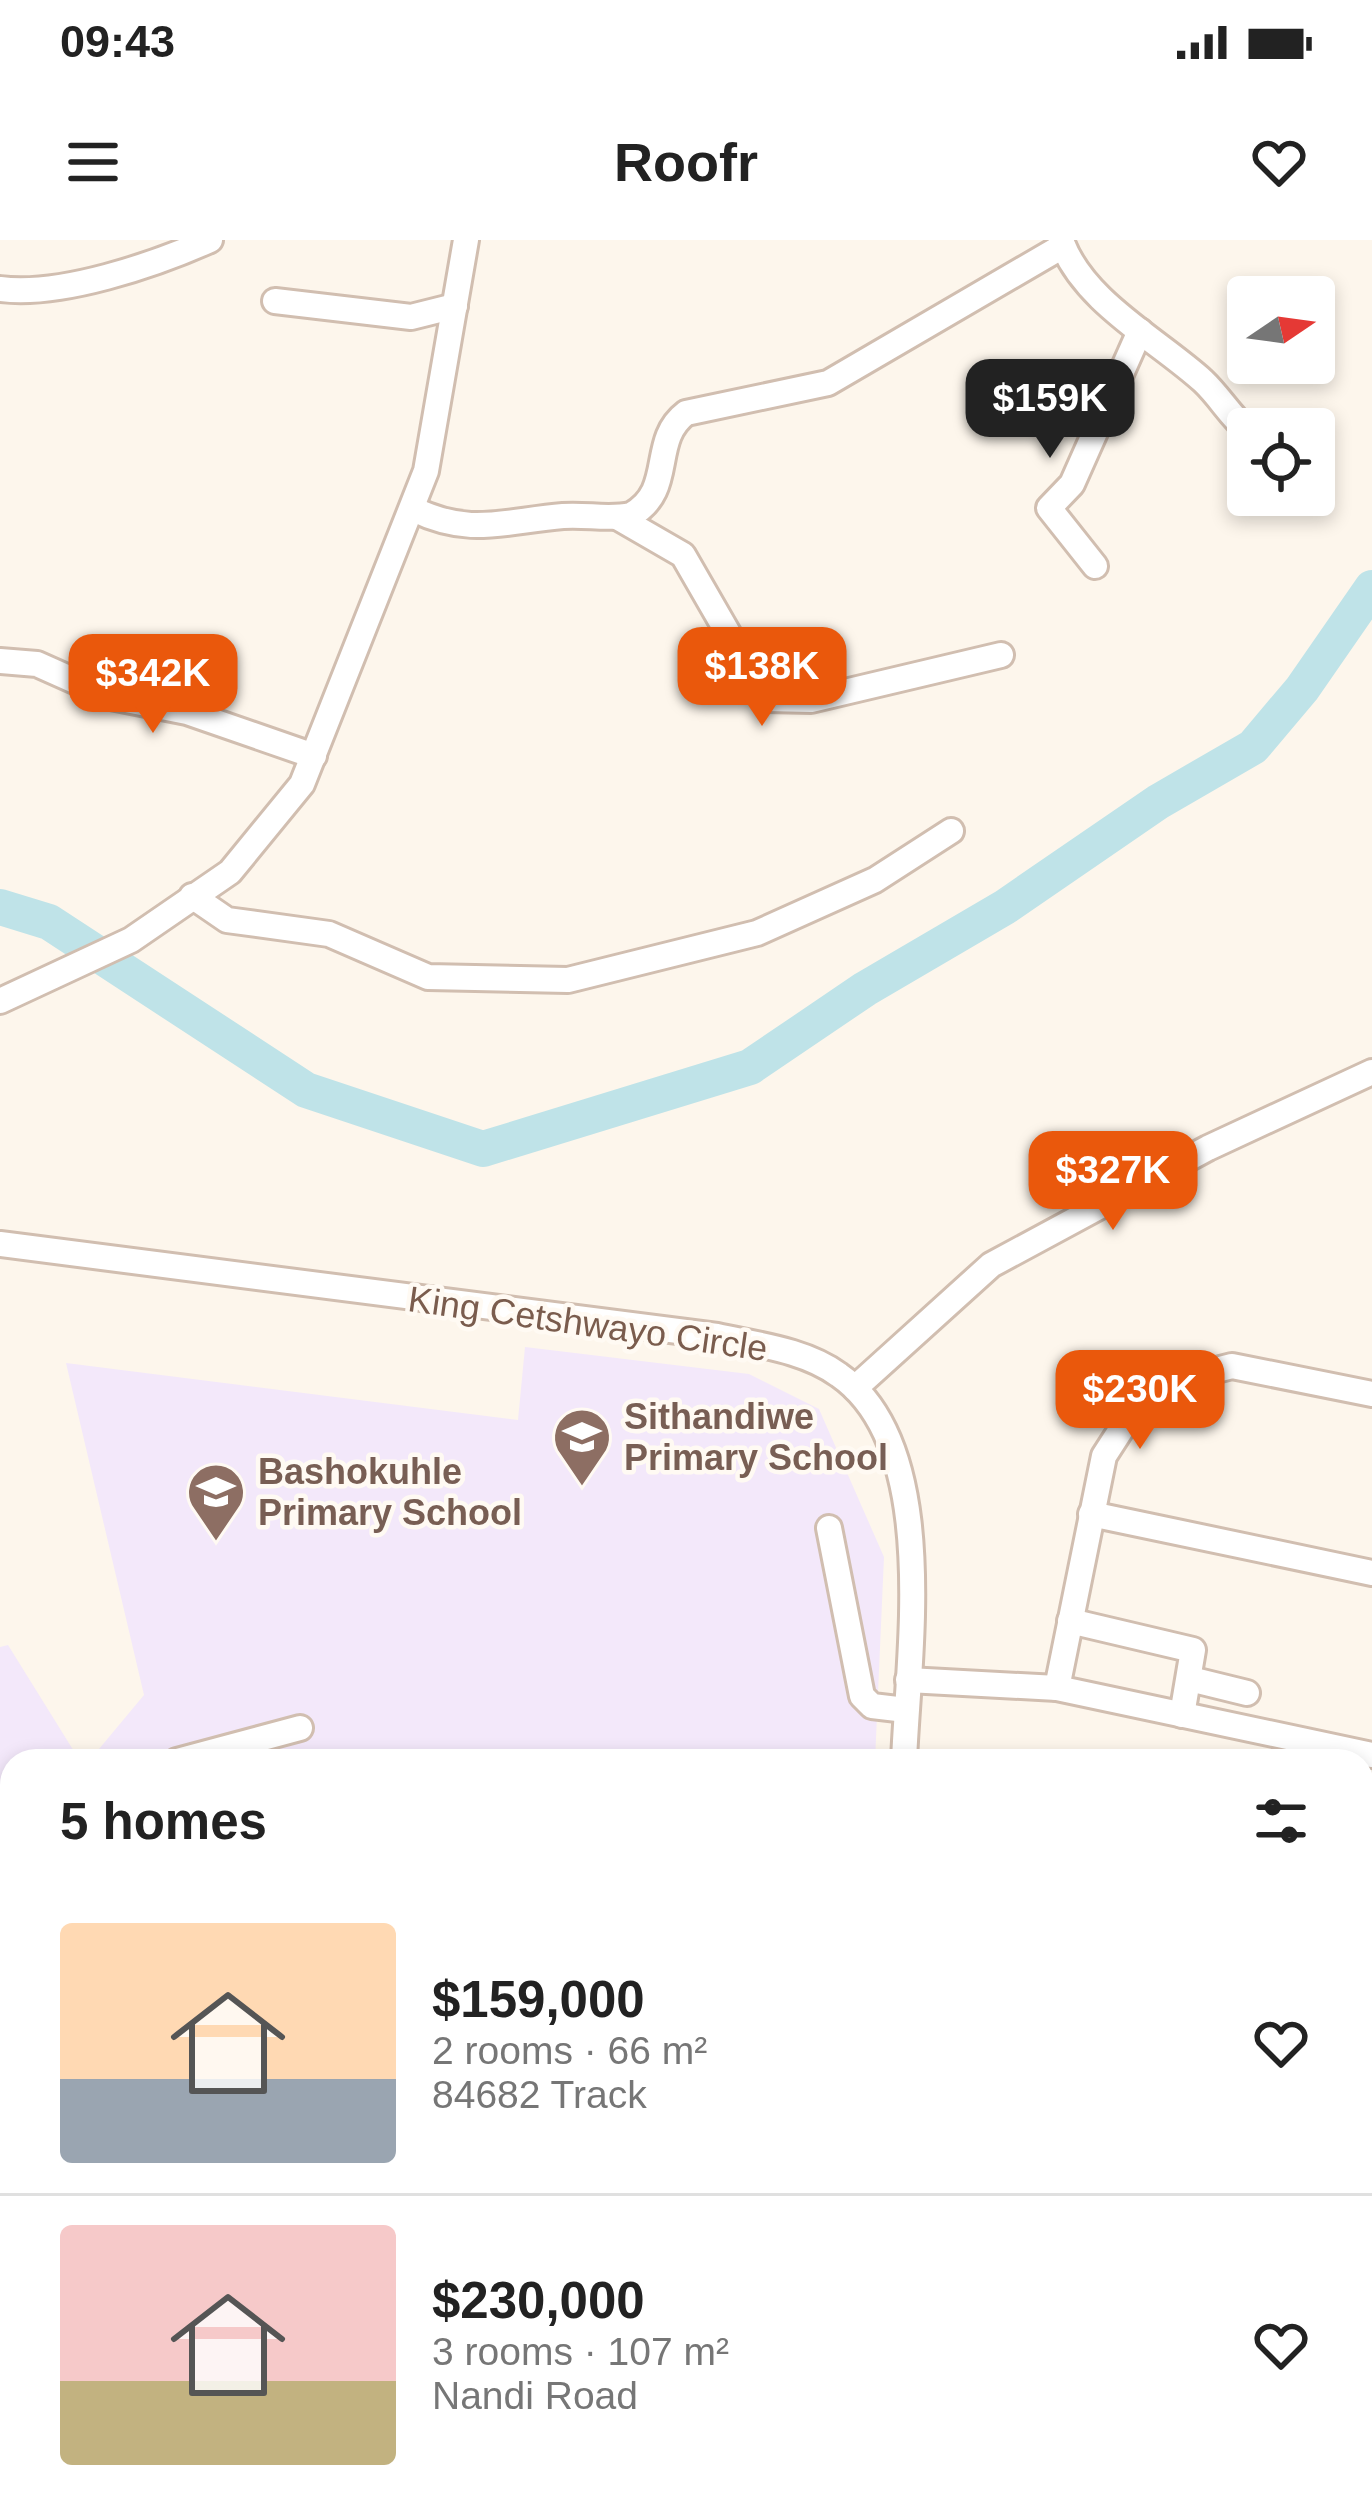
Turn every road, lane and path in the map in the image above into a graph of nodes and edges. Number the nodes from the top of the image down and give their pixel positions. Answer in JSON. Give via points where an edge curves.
{"nodes":[{"id":1,"x":210,"y":240,"type":"edge"},
{"id":2,"x":466,"y":240,"type":"edge"},
{"id":3,"x":1062,"y":243,"type":"edge"},
{"id":4,"x":0,"y":289,"type":"edge"},
{"id":5,"x":275,"y":301,"type":"dead end"},
{"id":6,"x":455,"y":307,"type":"junction"},
{"id":7,"x":1140,"y":331,"type":"junction"},
{"id":8,"x":1227,"y":408,"type":"edge"},
{"id":9,"x":413,"y":509,"type":"junction"},
{"id":10,"x":620,"y":518,"type":"junction"},
{"id":11,"x":1096,"y":566,"type":"dead end"},
{"id":12,"x":1000,"y":655,"type":"dead end"},
{"id":13,"x":0,"y":661,"type":"edge"},
{"id":14,"x":314,"y":756,"type":"junction"},
{"id":15,"x":951,"y":831,"type":"dead end"},
{"id":16,"x":199,"y":892,"type":"junction"},
{"id":17,"x":0,"y":1001,"type":"edge"},
{"id":18,"x":1372,"y":1072,"type":"edge"},
{"id":19,"x":0,"y":1244,"type":"edge"},
{"id":20,"x":855,"y":1388,"type":"junction"},
{"id":21,"x":1372,"y":1394,"type":"edge"},
{"id":22,"x":1091,"y":1514,"type":"junction"},
{"id":23,"x":829,"y":1528,"type":"dead end"},
{"id":24,"x":1372,"y":1573,"type":"edge"},
{"id":25,"x":1070,"y":1621,"type":"junction"},
{"id":26,"x":1190,"y":1679,"type":"junction"},
{"id":27,"x":908,"y":1680,"type":"junction"},
{"id":28,"x":1057,"y":1688,"type":"junction"},
{"id":29,"x":1247,"y":1693,"type":"dead end"},
{"id":30,"x":906,"y":1710,"type":"junction"},
{"id":31,"x":1182,"y":1714,"type":"junction"},
{"id":32,"x":300,"y":1728,"type":"dead end"},
{"id":33,"x":236,"y":1749,"type":"edge"},
{"id":34,"x":904,"y":1749,"type":"edge"},
{"id":35,"x":1344,"y":1749,"type":"edge"}],
"edges":[{"from":1,"to":4,"type":"street","via":[[48,289]]},
{"from":2,"to":6,"type":"street"},
{"from":3,"to":7,"type":"street"},
{"from":3,"to":10,"type":"street","via":[[828,383],[686,413],[669,429],[657,493]]},
{"from":5,"to":6,"type":"street","via":[[411,317]]},
{"from":6,"to":9,"type":"street","via":[[436,429]]},
{"from":7,"to":8,"type":"street"},
{"from":7,"to":11,"type":"street","via":[[1072,484],[1049,508]]},
{"from":9,"to":10,"type":"street","via":[[472,528]]},
{"from":9,"to":14,"type":"street"},
{"from":10,"to":12,"type":"street","via":[[683,555],[766,699],[811,700]]},
{"from":13,"to":14,"type":"street","via":[[38,664],[111,697],[187,712]]},
{"from":14,"to":16,"type":"street","via":[[252,851]]},
{"from":15,"to":16,"type":"street","via":[[875,880],[757,933],[568,980],[428,977],[328,934],[227,920]]},
{"from":16,"to":17,"type":"street","via":[[131,940]]},
{"from":18,"to":20,"type":"street","via":[[1208,1148],[992,1265]]},
{"from":19,"to":20,"type":"street","name":"King Cetshwayo Circle","via":[[717,1336],[820,1364]]},
{"from":20,"to":27,"type":"street","name":"King Cetshwayo Circle","via":[[889,1443],[907,1496]]},
{"from":21,"to":22,"type":"street","via":[[1248,1367],[1169,1382],[1117,1430]]},
{"from":22,"to":24,"type":"street"},
{"from":22,"to":25,"type":"street"},
{"from":23,"to":30,"type":"street","via":[[862,1696],[872,1706]]},
{"from":25,"to":26,"type":"street","via":[[1190,1647]]},
{"from":25,"to":28,"type":"street"},
{"from":26,"to":29,"type":"street"},
{"from":26,"to":31,"type":"street"},
{"from":27,"to":28,"type":"street"},
{"from":27,"to":30,"type":"street","name":"King Cetshwayo Circle"},
{"from":28,"to":31,"type":"street"},
{"from":30,"to":34,"type":"street","name":"King Cetshwayo Circle"},
{"from":31,"to":35,"type":"street"},
{"from":32,"to":33,"type":"street"}]}
